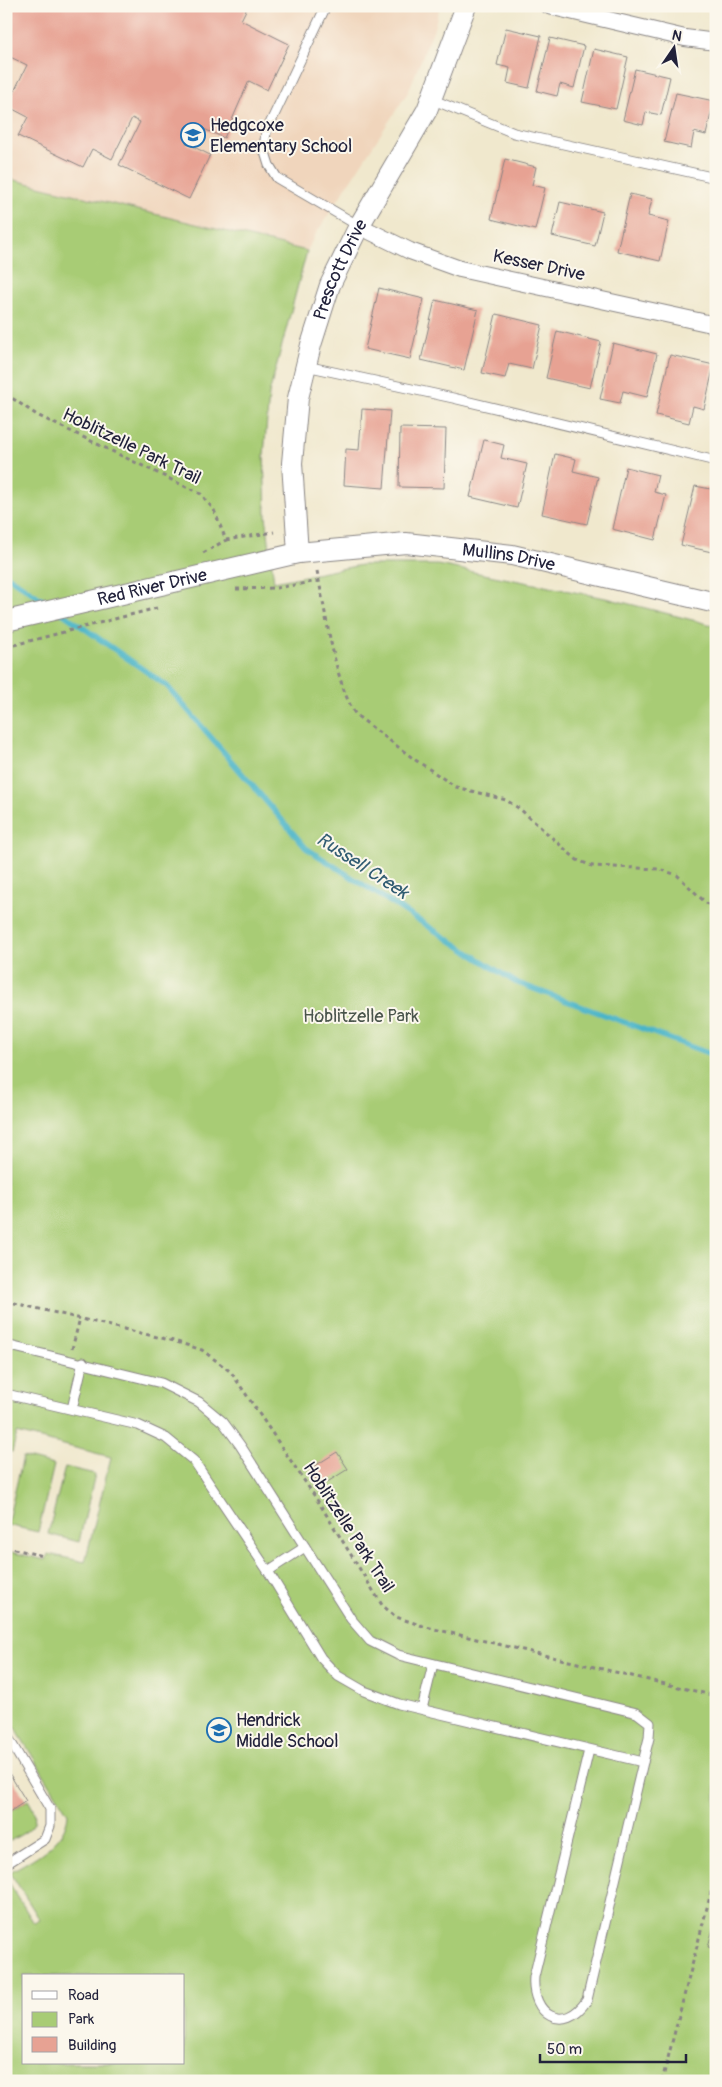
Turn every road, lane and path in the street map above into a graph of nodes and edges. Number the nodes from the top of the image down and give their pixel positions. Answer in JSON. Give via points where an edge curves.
{"nodes":[{"id":1,"x":326,"y":6,"type":"edge"},
{"id":2,"x":466,"y":6,"type":"edge"},
{"id":3,"x":549,"y":6,"type":"edge"},
{"id":4,"x":716,"y":42,"type":"edge"},
{"id":5,"x":431,"y":100,"type":"junction"},
{"id":6,"x":716,"y":178,"type":"edge"},
{"id":7,"x":359,"y":226,"type":"junction"},
{"id":8,"x":716,"y":325,"type":"edge"},
{"id":9,"x":306,"y":366,"type":"junction"},
{"id":10,"x":6,"y":394,"type":"edge"},
{"id":11,"x":716,"y":460,"type":"edge"},
{"id":12,"x":274,"y":532,"type":"dead end"},
{"id":13,"x":226,"y":540,"type":"junction"},
{"id":14,"x":298,"y":553,"type":"junction"},
{"id":15,"x":196,"y":555,"type":"dead end"},
{"id":16,"x":317,"y":571,"type":"dead end"},
{"id":17,"x":319,"y":581,"type":"junction"},
{"id":18,"x":229,"y":590,"type":"dead end"},
{"id":19,"x":716,"y":603,"type":"edge"},
{"id":20,"x":162,"y":607,"type":"dead end"},
{"id":21,"x":6,"y":621,"type":"edge"},
{"id":22,"x":6,"y":647,"type":"edge"},
{"id":23,"x":716,"y":908,"type":"edge"},
{"id":24,"x":6,"y":1301,"type":"edge"},
{"id":25,"x":80,"y":1318,"type":"junction"},
{"id":26,"x":6,"y":1345,"type":"edge"},
{"id":27,"x":69,"y":1359,"type":"junction"},
{"id":28,"x":83,"y":1362,"type":"junction"},
{"id":29,"x":6,"y":1394,"type":"edge"},
{"id":30,"x":72,"y":1409,"type":"junction"},
{"id":31,"x":6,"y":1547,"type":"edge"},
{"id":32,"x":305,"y":1547,"type":"junction"},
{"id":33,"x":43,"y":1556,"type":"dead end"},
{"id":34,"x":268,"y":1571,"type":"junction"},
{"id":35,"x":433,"y":1664,"type":"junction"},
{"id":36,"x":716,"y":1696,"type":"edge"},
{"id":37,"x":422,"y":1709,"type":"junction"},
{"id":38,"x":6,"y":1734,"type":"edge"},
{"id":39,"x":589,"y":1750,"type":"junction"},
{"id":40,"x":643,"y":1762,"type":"junction"},
{"id":41,"x":6,"y":1864,"type":"edge"},
{"id":42,"x":716,"y":1873,"type":"edge"},
{"id":43,"x":662,"y":2081,"type":"edge"}],
"edges":[{"from":1,"to":7,"type":"lane","via":[[266,132],[264,149],[277,178]]},
{"from":2,"to":5,"type":"street","name":"Prescott Drive"},
{"from":3,"to":4,"type":"street","via":[[685,38]]},
{"from":5,"to":6,"type":"lane","via":[[514,133]]},
{"from":5,"to":7,"type":"street","name":"Prescott Drive"},
{"from":7,"to":8,"type":"street","name":"Kesser Drive","via":[[410,252],[460,269]]},
{"from":7,"to":9,"type":"street","name":"Prescott Drive","via":[[330,286]]},
{"from":9,"to":11,"type":"lane"},
{"from":9,"to":14,"type":"street","name":"Prescott Drive","via":[[298,398],[292,463]]},
{"from":10,"to":13,"type":"path","name":"Hoblitzelle Park Trail","via":[[37,415],[201,494],[214,510]]},
{"from":12,"to":13,"type":"path"},
{"from":13,"to":15,"type":"path"},
{"from":14,"to":19,"type":"street","name":"Mullins Drive","via":[[406,543],[512,555]]},
{"from":14,"to":21,"type":"street","name":"Red River Drive"},
{"from":16,"to":17,"type":"path"},
{"from":17,"to":18,"type":"path","via":[[276,588]]},
{"from":17,"to":23,"type":"path","via":[[340,676],[350,708],[356,715],[456,787],[500,798],[520,809],[577,860],[592,866],[659,869],[677,875],[706,903]]},
{"from":20,"to":22,"type":"path"},
{"from":24,"to":25,"type":"path","name":"Hoblitzelle Park Trail"},
{"from":25,"to":27,"type":"path"},
{"from":25,"to":36,"type":"path","name":"Hoblitzelle Park Trail","via":[[202,1350],[231,1372],[316,1498],[382,1605],[396,1617],[426,1627]]},
{"from":26,"to":27,"type":"lane"},
{"from":27,"to":28,"type":"lane"},
{"from":28,"to":30,"type":"lane"},
{"from":28,"to":32,"type":"lane","via":[[161,1383],[205,1407],[223,1422],[240,1445]]},
{"from":29,"to":30,"type":"lane"},
{"from":30,"to":34,"type":"lane","via":[[138,1425],[166,1438],[194,1461]]},
{"from":31,"to":33,"type":"path"},
{"from":32,"to":34,"type":"lane"},
{"from":32,"to":35,"type":"lane","via":[[351,1618],[370,1641],[398,1655]]},
{"from":34,"to":37,"type":"lane","via":[[322,1658],[338,1676],[364,1691]]},
{"from":35,"to":37,"type":"lane"},
{"from":35,"to":40,"type":"lane","via":[[637,1713],[650,1723]]},
{"from":37,"to":39,"type":"lane"},
{"from":38,"to":41,"type":"lane","via":[[50,1809],[50,1826],[45,1839]]},
{"from":39,"to":40,"type":"lane"},
{"from":39,"to":40,"type":"lane","via":[[534,1978],[537,2004],[551,2016],[568,2018],[579,2012],[587,2000]]},
{"from":42,"to":43,"type":"path"}]}
